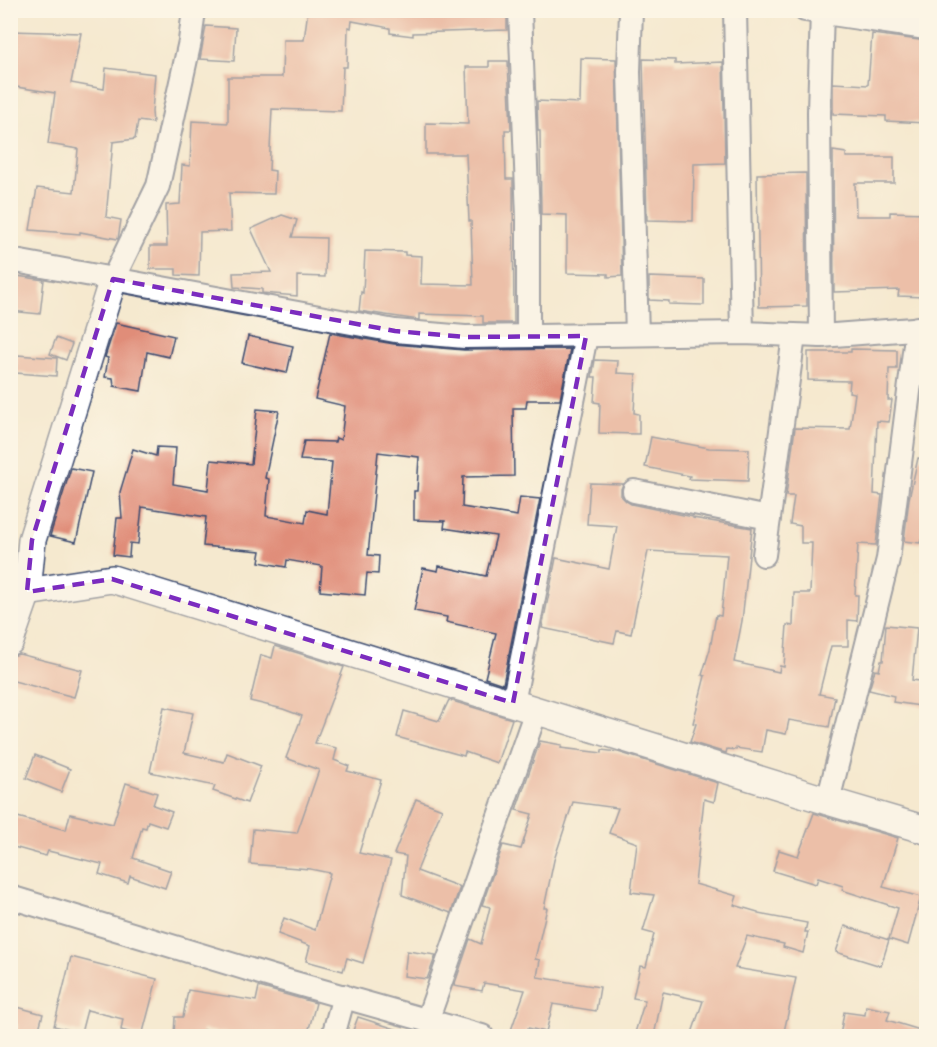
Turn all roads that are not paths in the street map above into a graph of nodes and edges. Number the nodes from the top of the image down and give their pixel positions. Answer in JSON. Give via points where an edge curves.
{"nodes":[{"id":1,"x":194,"y":10,"type":"edge"},
{"id":2,"x":520,"y":10,"type":"edge"},
{"id":3,"x":631,"y":10,"type":"edge"},
{"id":4,"x":735,"y":10,"type":"edge"},
{"id":5,"x":816,"y":12,"type":"edge"},
{"id":6,"x":927,"y":28,"type":"edge"},
{"id":7,"x":10,"y":260,"type":"edge"},
{"id":8,"x":113,"y":279,"type":"junction"},
{"id":9,"x":922,"y":328,"type":"edge"},
{"id":10,"x":742,"y":333,"type":"junction"},
{"id":11,"x":637,"y":334,"type":"junction"},
{"id":12,"x":528,"y":335,"type":"junction"},
{"id":13,"x":586,"y":336,"type":"junction"},
{"id":14,"x":794,"y":336,"type":"junction"},
{"id":15,"x":821,"y":336,"type":"junction"},
{"id":16,"x":634,"y":491,"type":"dead end"},
{"id":17,"x":769,"y":518,"type":"junction"},
{"id":18,"x":764,"y":555,"type":"dead end"},
{"id":19,"x":19,"y":592,"type":"edge"},
{"id":20,"x":10,"y":641,"type":"edge"},
{"id":21,"x":524,"y":707,"type":"junction"},
{"id":22,"x":828,"y":801,"type":"junction"},
{"id":23,"x":927,"y":830,"type":"edge"},
{"id":24,"x":10,"y":897,"type":"edge"},
{"id":25,"x":344,"y":996,"type":"junction"},
{"id":26,"x":427,"y":1021,"type":"junction"},
{"id":27,"x":333,"y":1036,"type":"edge"},
{"id":28,"x":482,"y":1036,"type":"edge"}],
"edges":[{"from":1,"to":8,"type":"street","via":[[158,186]]},
{"from":2,"to":12,"type":"street"},
{"from":3,"to":11,"type":"street","via":[[629,72]]},
{"from":4,"to":10,"type":"street"},
{"from":5,"to":6,"type":"street"},
{"from":5,"to":15,"type":"street"},
{"from":7,"to":8,"type":"street"},
{"from":8,"to":12,"type":"street","via":[[395,331],[465,337]]},
{"from":8,"to":19,"type":"street"},
{"from":9,"to":15,"type":"street"},
{"from":9,"to":22,"type":"street","via":[[888,560]]},
{"from":10,"to":11,"type":"street"},
{"from":10,"to":14,"type":"street"},
{"from":11,"to":13,"type":"street"},
{"from":12,"to":13,"type":"street"},
{"from":13,"to":21,"type":"street"},
{"from":14,"to":15,"type":"street"},
{"from":14,"to":17,"type":"street"},
{"from":16,"to":17,"type":"street"},
{"from":17,"to":18,"type":"street"},
{"from":19,"to":20,"type":"street"},
{"from":19,"to":21,"type":"street","via":[[112,579]]},
{"from":21,"to":22,"type":"street"},
{"from":21,"to":26,"type":"street"},
{"from":22,"to":23,"type":"street"},
{"from":24,"to":25,"type":"street"},
{"from":25,"to":26,"type":"street"},
{"from":25,"to":27,"type":"street"},
{"from":26,"to":28,"type":"street"}]}
